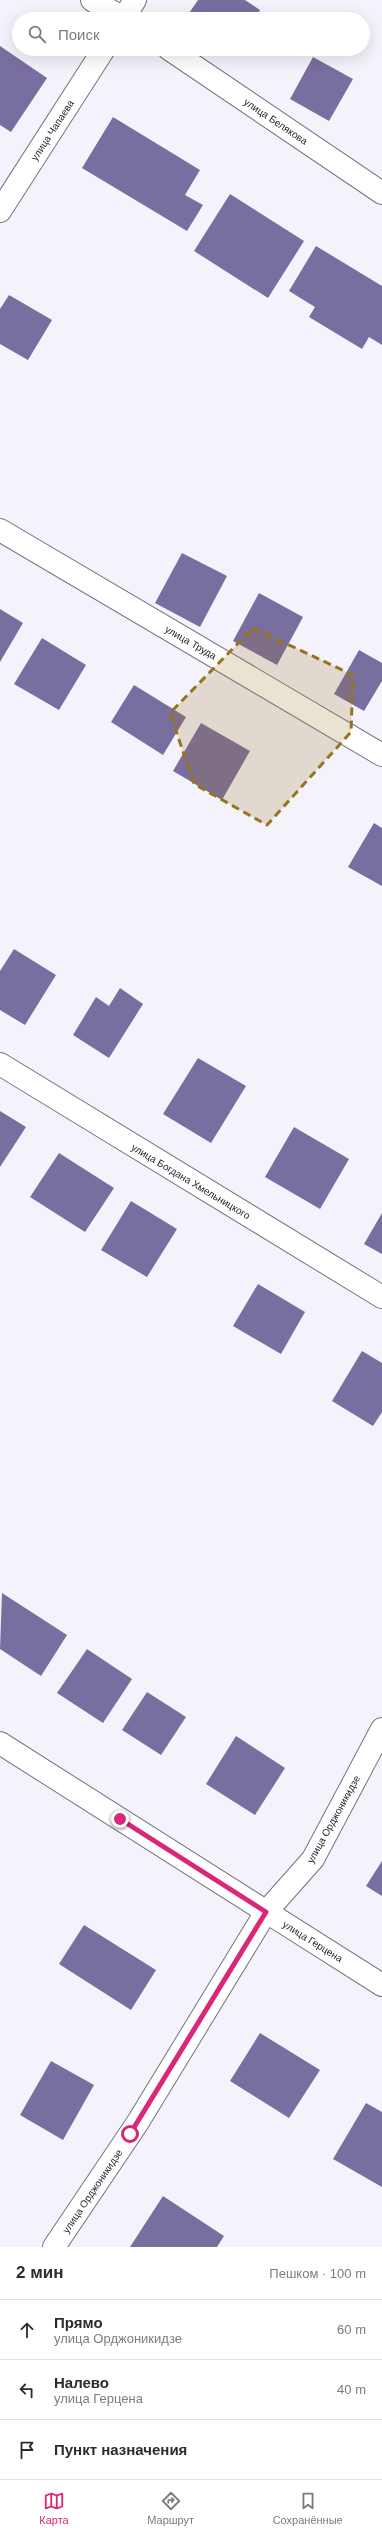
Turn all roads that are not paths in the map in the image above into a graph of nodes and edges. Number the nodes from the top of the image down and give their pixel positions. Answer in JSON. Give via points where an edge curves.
{"nodes":[{"id":1,"x":92,"y":0,"type":"edge"},
{"id":2,"x":135,"y":0,"type":"edge"},
{"id":3,"x":112,"y":12,"type":"edge"},
{"id":4,"x":128,"y":12,"type":"edge"},
{"id":5,"x":100,"y":56,"type":"edge"},
{"id":6,"x":179,"y":56,"type":"edge"},
{"id":7,"x":382,"y":193,"type":"edge"},
{"id":8,"x":0,"y":211,"type":"edge"},
{"id":9,"x":0,"y":530,"type":"edge"},
{"id":10,"x":382,"y":755,"type":"edge"},
{"id":11,"x":0,"y":1064,"type":"edge"},
{"id":12,"x":382,"y":1298,"type":"edge"},
{"id":13,"x":382,"y":1729,"type":"edge"},
{"id":14,"x":0,"y":1743,"type":"edge"},
{"id":15,"x":266,"y":1912,"type":"junction"},
{"id":16,"x":382,"y":1985,"type":"edge"},
{"id":17,"x":54,"y":2247,"type":"edge"}],
"edges":[{"from":1,"to":3,"type":"street"},
{"from":2,"to":4,"type":"street"},
{"from":5,"to":8,"type":"street","name":"улица Чапаева"},
{"from":6,"to":7,"type":"street","name":"улица Белякова"},
{"from":9,"to":10,"type":"street","name":"улица Труда"},
{"from":11,"to":12,"type":"street","name":"улица Богдана Хмельницкого"},
{"from":13,"to":15,"type":"street","name":"улица Орджоникидзе","via":[[313,1859]]},
{"from":14,"to":15,"type":"street","name":"улица Герцена"},
{"from":15,"to":16,"type":"street","name":"улица Герцена"},
{"from":15,"to":17,"type":"street","name":"улица Орджоникидзе","via":[[138,2122]]}]}
